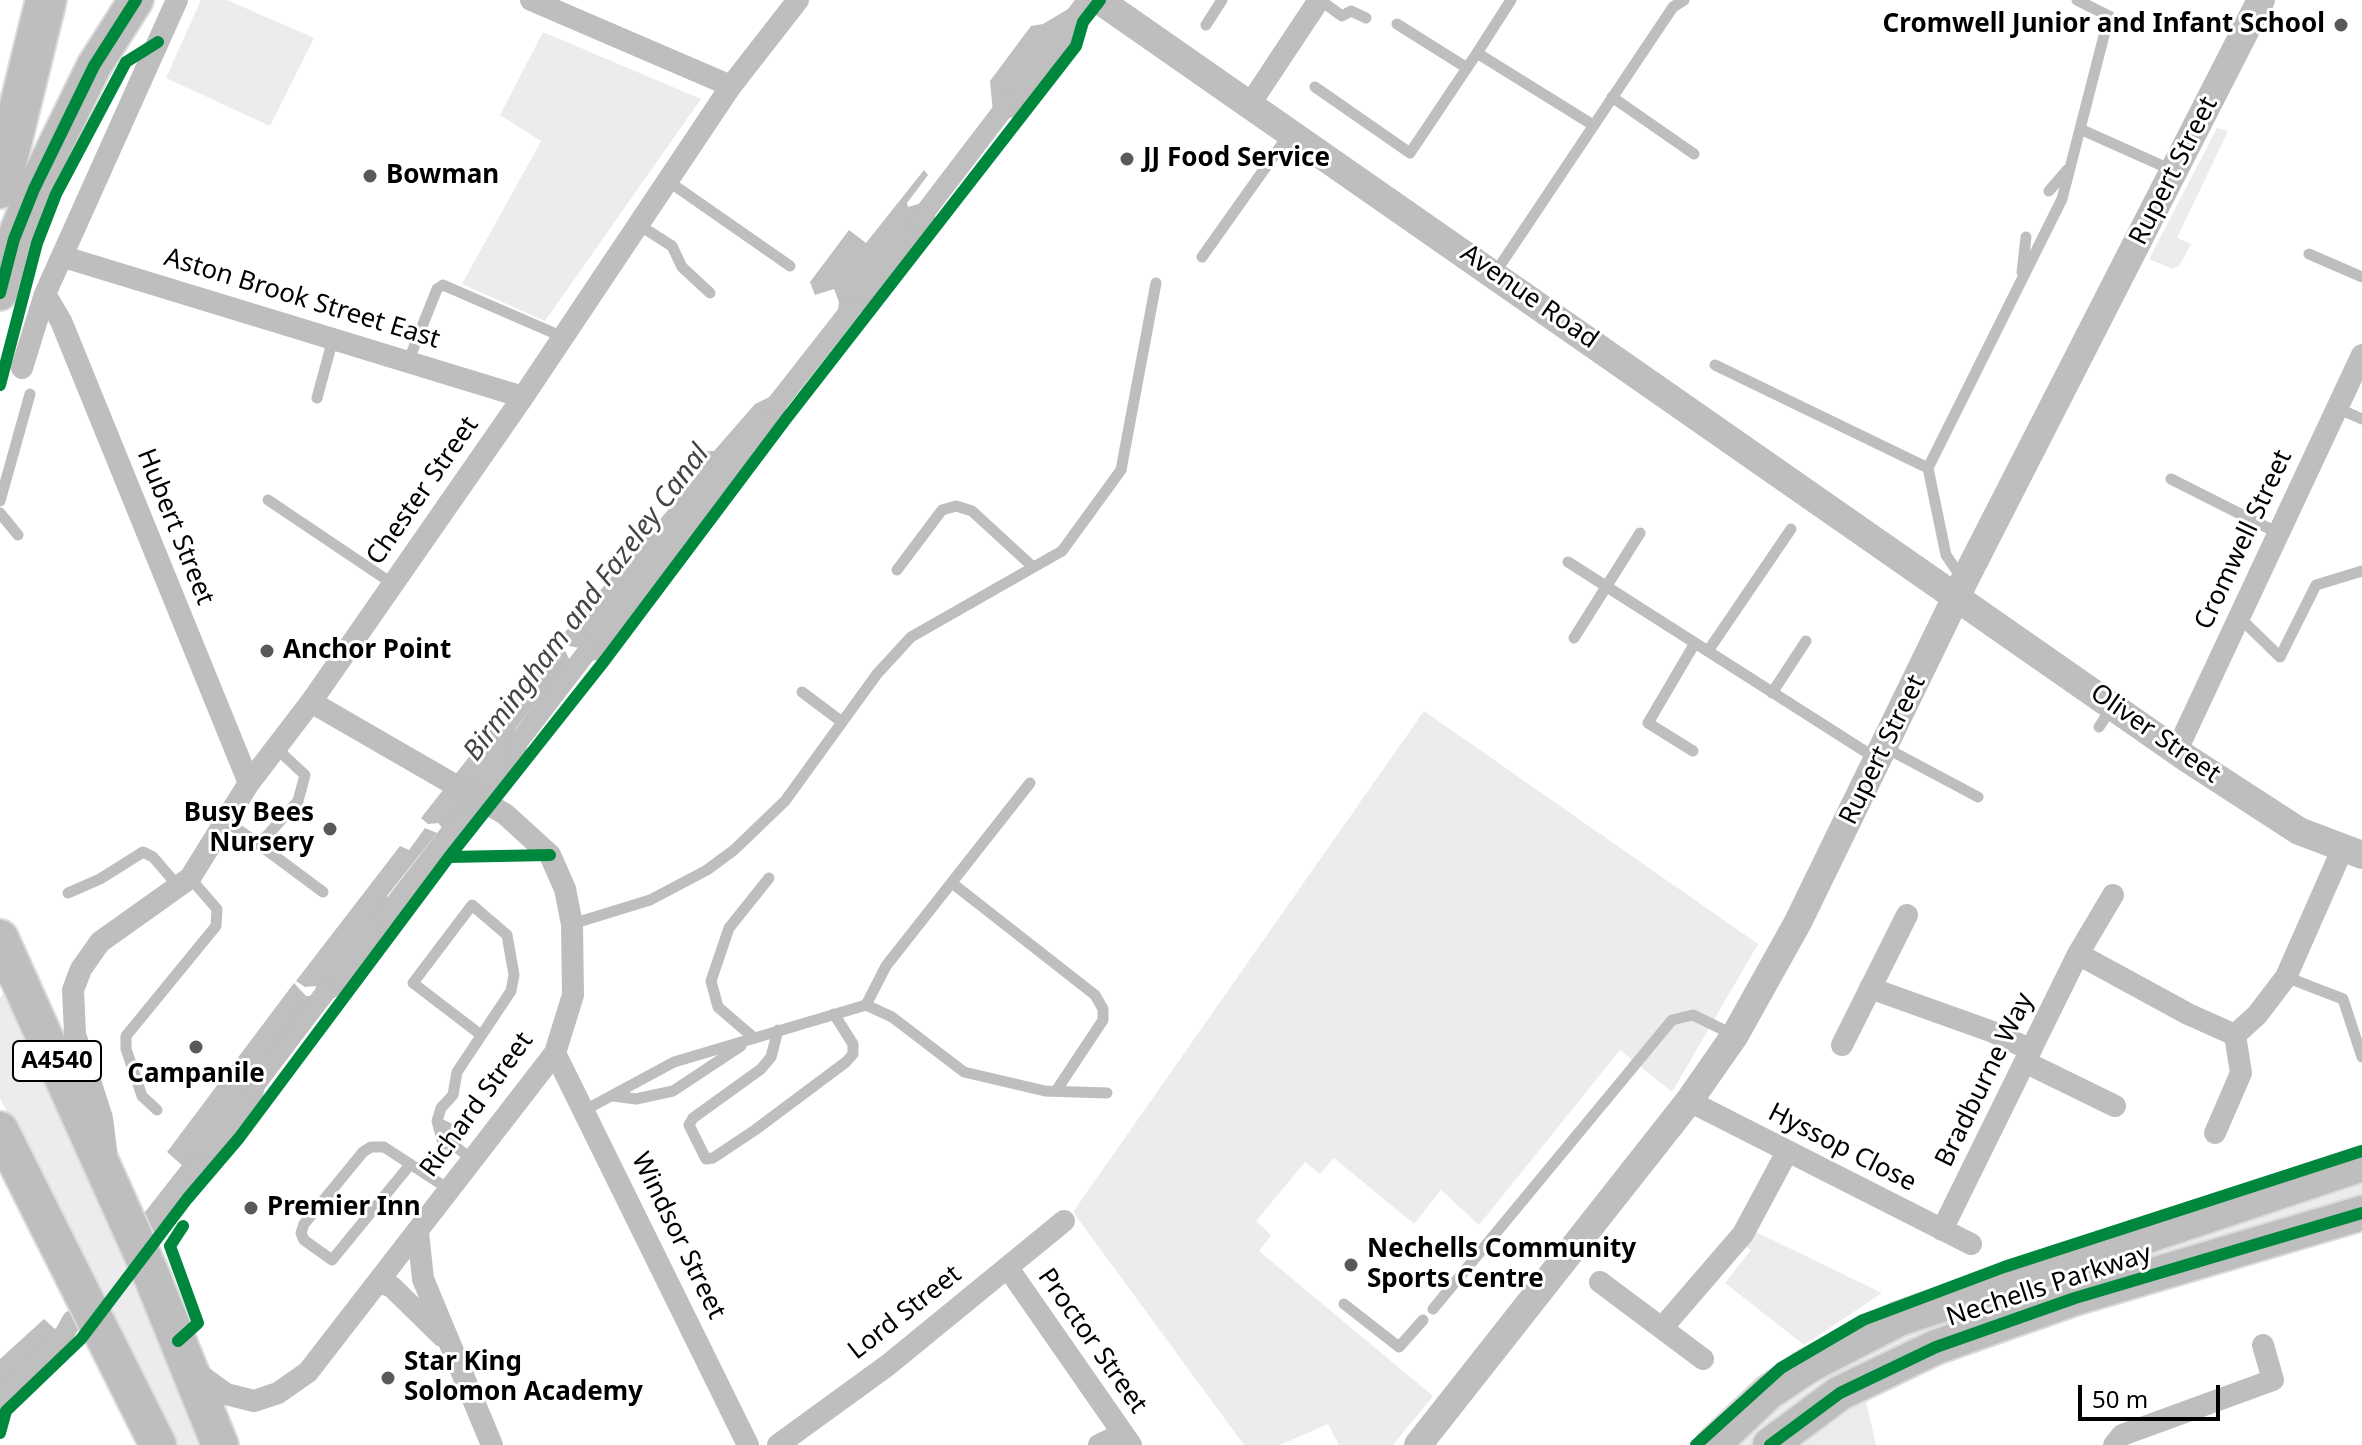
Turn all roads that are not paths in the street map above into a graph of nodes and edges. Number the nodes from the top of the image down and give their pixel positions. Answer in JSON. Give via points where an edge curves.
{"nodes":[{"id":1,"x":19,"y":0,"type":"edge"},
{"id":2,"x":46,"y":0,"type":"edge"},
{"id":3,"x":136,"y":0,"type":"edge"},
{"id":4,"x":177,"y":0,"type":"edge"},
{"id":5,"x":531,"y":0,"type":"edge"},
{"id":6,"x":798,"y":0,"type":"edge"},
{"id":7,"x":1222,"y":0,"type":"edge"},
{"id":8,"x":1319,"y":0,"type":"edge"},
{"id":9,"x":1511,"y":0,"type":"edge"},
{"id":10,"x":1684,"y":0,"type":"edge"},
{"id":11,"x":2077,"y":0,"type":"edge"},
{"id":12,"x":2261,"y":0,"type":"edge"},
{"id":13,"x":1102,"y":2,"type":"edge"},
{"id":14,"x":1366,"y":18,"type":"dead end"},
{"id":15,"x":1397,"y":24,"type":"dead end"},
{"id":16,"x":1206,"y":25,"type":"dead end"},
{"id":17,"x":1477,"y":53,"type":"junction"},
{"id":18,"x":1467,"y":68,"type":"junction"},
{"id":19,"x":0,"y":77,"type":"edge"},
{"id":20,"x":731,"y":86,"type":"junction"},
{"id":21,"x":1315,"y":87,"type":"dead end"},
{"id":22,"x":1612,"y":97,"type":"junction"},
{"id":23,"x":1250,"y":104,"type":"junction"},
{"id":24,"x":1593,"y":125,"type":"junction"},
{"id":25,"x":2080,"y":129,"type":"junction"},
{"id":26,"x":1291,"y":132,"type":"junction"},
{"id":27,"x":1694,"y":154,"type":"dead end"},
{"id":28,"x":2070,"y":167,"type":"junction"},
{"id":29,"x":2174,"y":171,"type":"junction"},
{"id":30,"x":668,"y":181,"type":"junction"},
{"id":31,"x":0,"y":188,"type":"edge"},
{"id":32,"x":2049,"y":191,"type":"dead end"},
{"id":33,"x":639,"y":225,"type":"junction"},
{"id":34,"x":2026,"y":237,"type":"dead end"},
{"id":35,"x":2309,"y":254,"type":"dead end"},
{"id":36,"x":64,"y":257,"type":"junction"},
{"id":37,"x":1202,"y":257,"type":"dead end"},
{"id":38,"x":790,"y":266,"type":"dead end"},
{"id":39,"x":1495,"y":273,"type":"junction"},
{"id":40,"x":2362,"y":277,"type":"edge"},
{"id":41,"x":2021,"y":281,"type":"junction"},
{"id":42,"x":1156,"y":283,"type":"dead end"},
{"id":43,"x":0,"y":293,"type":"edge"},
{"id":44,"x":710,"y":293,"type":"dead end"},
{"id":45,"x":45,"y":294,"type":"junction"},
{"id":46,"x":563,"y":337,"type":"junction"},
{"id":47,"x":333,"y":339,"type":"junction"},
{"id":48,"x":2362,"y":355,"type":"edge"},
{"id":49,"x":408,"y":362,"type":"junction"},
{"id":50,"x":1715,"y":365,"type":"dead end"},
{"id":51,"x":22,"y":368,"type":"dead end"},
{"id":52,"x":30,"y":394,"type":"dead end"},
{"id":53,"x":523,"y":397,"type":"junction"},
{"id":54,"x":317,"y":398,"type":"dead end"},
{"id":55,"x":2337,"y":408,"type":"junction"},
{"id":56,"x":2362,"y":419,"type":"edge"},
{"id":57,"x":1928,"y":468,"type":"junction"},
{"id":58,"x":2171,"y":479,"type":"dead end"},
{"id":59,"x":268,"y":500,"type":"dead end"},
{"id":60,"x":0,"y":501,"type":"edge"},
{"id":61,"x":0,"y":513,"type":"edge"},
{"id":62,"x":1791,"y":529,"type":"dead end"},
{"id":63,"x":1640,"y":533,"type":"dead end"},
{"id":64,"x":2278,"y":533,"type":"junction"},
{"id":65,"x":18,"y":535,"type":"dead end"},
{"id":66,"x":1568,"y":562,"type":"dead end"},
{"id":67,"x":1033,"y":567,"type":"junction"},
{"id":68,"x":897,"y":570,"type":"dead end"},
{"id":69,"x":2362,"y":571,"type":"edge"},
{"id":70,"x":393,"y":584,"type":"junction"},
{"id":71,"x":1606,"y":586,"type":"junction"},
{"id":72,"x":1961,"y":589,"type":"junction"},
{"id":73,"x":2239,"y":617,"type":"junction"},
{"id":74,"x":1574,"y":638,"type":"dead end"},
{"id":75,"x":1806,"y":641,"type":"dead end"},
{"id":76,"x":1695,"y":643,"type":"junction"},
{"id":77,"x":1708,"y":651,"type":"junction"},
{"id":78,"x":802,"y":692,"type":"dead end"},
{"id":79,"x":1772,"y":693,"type":"junction"},
{"id":80,"x":311,"y":702,"type":"junction"},
{"id":81,"x":842,"y":722,"type":"junction"},
{"id":82,"x":276,"y":748,"type":"junction"},
{"id":83,"x":2177,"y":750,"type":"junction"},
{"id":84,"x":1693,"y":751,"type":"dead end"},
{"id":85,"x":1880,"y":754,"type":"junction"},
{"id":86,"x":249,"y":783,"type":"junction"},
{"id":87,"x":1030,"y":783,"type":"dead end"},
{"id":88,"x":1978,"y":797,"type":"dead end"},
{"id":89,"x":226,"y":821,"type":"junction"},
{"id":90,"x":253,"y":840,"type":"junction"},
{"id":91,"x":2352,"y":853,"type":"edge"},
{"id":92,"x":769,"y":878,"type":"dead end"},
{"id":93,"x":184,"y":882,"type":"junction"},
{"id":94,"x":952,"y":883,"type":"junction"},
{"id":95,"x":323,"y":892,"type":"dead end"},
{"id":96,"x":68,"y":893,"type":"dead end"},
{"id":97,"x":2113,"y":895,"type":"dead end"},
{"id":98,"x":1907,"y":915,"type":"dead end"},
{"id":99,"x":572,"y":924,"type":"junction"},
{"id":100,"x":0,"y":938,"type":"edge"},
{"id":101,"x":2078,"y":954,"type":"junction"},
{"id":102,"x":2286,"y":977,"type":"junction"},
{"id":103,"x":1870,"y":988,"type":"junction"},
{"id":104,"x":866,"y":1005,"type":"junction"},
{"id":105,"x":834,"y":1014,"type":"junction"},
{"id":106,"x":778,"y":1030,"type":"junction"},
{"id":107,"x":481,"y":1035,"type":"junction"},
{"id":108,"x":1735,"y":1035,"type":"junction"},
{"id":109,"x":2235,"y":1035,"type":"junction"},
{"id":110,"x":754,"y":1038,"type":"junction"},
{"id":111,"x":1842,"y":1045,"type":"dead end"},
{"id":112,"x":555,"y":1053,"type":"junction"},
{"id":113,"x":2028,"y":1056,"type":"junction"},
{"id":114,"x":2362,"y":1057,"type":"edge"},
{"id":115,"x":1056,"y":1091,"type":"junction"},
{"id":116,"x":1107,"y":1093,"type":"dead end"},
{"id":117,"x":612,"y":1095,"type":"junction"},
{"id":118,"x":1689,"y":1101,"type":"junction"},
{"id":119,"x":2115,"y":1106,"type":"dead end"},
{"id":120,"x":157,"y":1110,"type":"dead end"},
{"id":121,"x":585,"y":1110,"type":"junction"},
{"id":122,"x":0,"y":1130,"type":"edge"},
{"id":123,"x":2215,"y":1133,"type":"dead end"},
{"id":124,"x":1787,"y":1152,"type":"junction"},
{"id":125,"x":464,"y":1153,"type":"junction"},
{"id":126,"x":2362,"y":1164,"type":"edge"},
{"id":127,"x":409,"y":1166,"type":"junction"},
{"id":128,"x":111,"y":1186,"type":"junction"},
{"id":129,"x":450,"y":1190,"type":"junction"},
{"id":130,"x":2362,"y":1213,"type":"edge"},
{"id":131,"x":1064,"y":1221,"type":"dead end"},
{"id":132,"x":1942,"y":1230,"type":"junction"},
{"id":133,"x":418,"y":1232,"type":"junction"},
{"id":134,"x":1971,"y":1244,"type":"dead end"},
{"id":135,"x":1008,"y":1268,"type":"junction"},
{"id":136,"x":420,"y":1269,"type":"junction"},
{"id":137,"x":382,"y":1279,"type":"junction"},
{"id":138,"x":1600,"y":1282,"type":"dead end"},
{"id":139,"x":1344,"y":1304,"type":"dead end"},
{"id":140,"x":1433,"y":1309,"type":"dead end"},
{"id":141,"x":1423,"y":1320,"type":"dead end"},
{"id":142,"x":1662,"y":1328,"type":"junction"},
{"id":143,"x":448,"y":1342,"type":"junction"},
{"id":144,"x":2263,"y":1345,"type":"dead end"},
{"id":145,"x":1703,"y":1359,"type":"dead end"},
{"id":146,"x":189,"y":1367,"type":"junction"},
{"id":147,"x":1126,"y":1440,"type":"edge"},
{"id":148,"x":158,"y":1445,"type":"edge"},
{"id":149,"x":220,"y":1445,"type":"edge"},
{"id":150,"x":492,"y":1445,"type":"edge"},
{"id":151,"x":748,"y":1445,"type":"edge"},
{"id":152,"x":778,"y":1445,"type":"edge"},
{"id":153,"x":1099,"y":1445,"type":"edge"},
{"id":154,"x":1418,"y":1445,"type":"edge"},
{"id":155,"x":1713,"y":1445,"type":"edge"},
{"id":156,"x":1770,"y":1445,"type":"edge"},
{"id":157,"x":2114,"y":1445,"type":"edge"}],
"edges":[{"from":1,"to":19,"type":"highway"},
{"from":2,"to":31,"type":"highway"},
{"from":3,"to":43,"type":"main road","via":[[94,66],[34,189]]},
{"from":4,"to":36,"type":"street"},
{"from":5,"to":20,"type":"street"},
{"from":6,"to":20,"type":"street","name":"Chester Street"},
{"from":7,"to":16,"type":"lane"},
{"from":8,"to":14,"type":"lane","via":[[1342,16],[1351,11]]},
{"from":8,"to":23,"type":"street"},
{"from":9,"to":17,"type":"lane"},
{"from":10,"to":22,"type":"lane","via":[[1673,7]]},
{"from":11,"to":25,"type":"lane","via":[[2109,16]]},
{"from":12,"to":29,"type":"street","name":"Rupert Street"},
{"from":13,"to":23,"type":"street","name":"Avenue Road"},
{"from":15,"to":18,"type":"lane"},
{"from":17,"to":18,"type":"lane"},
{"from":17,"to":24,"type":"lane"},
{"from":18,"to":21,"type":"lane","via":[[1410,153]]},
{"from":20,"to":30,"type":"street","name":"Chester Street"},
{"from":22,"to":24,"type":"lane"},
{"from":22,"to":27,"type":"lane"},
{"from":23,"to":26,"type":"street","name":"Avenue Road"},
{"from":24,"to":39,"type":"lane"},
{"from":25,"to":28,"type":"lane"},
{"from":25,"to":29,"type":"lane"},
{"from":26,"to":37,"type":"lane"},
{"from":26,"to":39,"type":"street","name":"Avenue Road"},
{"from":28,"to":32,"type":"lane"},
{"from":28,"to":41,"type":"lane","via":[[2062,199]]},
{"from":29,"to":72,"type":"street","name":"Rupert Street"},
{"from":30,"to":33,"type":"street","name":"Chester Street"},
{"from":30,"to":38,"type":"lane"},
{"from":33,"to":44,"type":"lane","via":[[672,246],[682,267]]},
{"from":33,"to":46,"type":"street","name":"Chester Street"},
{"from":34,"to":41,"type":"lane"},
{"from":35,"to":40,"type":"lane"},
{"from":36,"to":45,"type":"street"},
{"from":36,"to":47,"type":"street","name":"Aston Brook Street East"},
{"from":39,"to":72,"type":"street","name":"Avenue Road"},
{"from":41,"to":57,"type":"lane"},
{"from":42,"to":67,"type":"lane","via":[[1121,470],[1062,551]]},
{"from":45,"to":51,"type":"street"},
{"from":45,"to":86,"type":"street","name":"Hubert Street","via":[[61,321],[122,490]]},
{"from":46,"to":49,"type":"lane","via":[[443,285]]},
{"from":46,"to":53,"type":"street","name":"Chester Street"},
{"from":47,"to":49,"type":"street","name":"Aston Brook Street East"},
{"from":47,"to":54,"type":"lane"},
{"from":48,"to":55,"type":"street","name":"Cromwell Street"},
{"from":49,"to":53,"type":"street","name":"Aston Brook Street East"},
{"from":50,"to":57,"type":"lane"},
{"from":52,"to":60,"type":"lane"},
{"from":53,"to":70,"type":"street","name":"Chester Street"},
{"from":55,"to":56,"type":"lane"},
{"from":55,"to":64,"type":"street","name":"Cromwell Street"},
{"from":57,"to":72,"type":"lane","via":[[1946,555]]},
{"from":58,"to":64,"type":"lane"},
{"from":59,"to":70,"type":"lane"},
{"from":61,"to":65,"type":"lane"},
{"from":62,"to":77,"type":"lane"},
{"from":63,"to":71,"type":"lane"},
{"from":64,"to":73,"type":"street","name":"Cromwell Street"},
{"from":66,"to":71,"type":"lane"},
{"from":67,"to":68,"type":"lane","via":[[972,511],[956,506],[942,510]]},
{"from":67,"to":81,"type":"lane","via":[[911,637]]},
{"from":69,"to":73,"type":"lane","via":[[2316,585],[2280,657]]},
{"from":70,"to":80,"type":"street","name":"Chester Street"},
{"from":71,"to":74,"type":"lane"},
{"from":71,"to":76,"type":"lane"},
{"from":72,"to":83,"type":"street","name":"Oliver Street","via":[[2106,716]]},
{"from":72,"to":85,"type":"street","name":"Rupert Street"},
{"from":73,"to":83,"type":"street","name":"Cromwell Street"},
{"from":75,"to":79,"type":"lane"},
{"from":76,"to":77,"type":"lane"},
{"from":76,"to":84,"type":"lane","via":[[1648,723]]},
{"from":77,"to":79,"type":"lane"},
{"from":78,"to":81,"type":"lane"},
{"from":79,"to":85,"type":"lane"},
{"from":80,"to":82,"type":"street","name":"Chester Street"},
{"from":80,"to":99,"type":"street","name":"Richard Street","via":[[505,814],[550,855]]},
{"from":81,"to":99,"type":"lane","via":[[785,801],[725,857],[650,900]]},
{"from":82,"to":86,"type":"street","name":"Chester Street"},
{"from":82,"to":90,"type":"lane","via":[[305,775],[303,788],[277,827]]},
{"from":83,"to":91,"type":"street","name":"Oliver Street","via":[[2299,831]]},
{"from":85,"to":88,"type":"lane"},
{"from":85,"to":108,"type":"street","name":"Rupert Street","via":[[1798,922]]},
{"from":86,"to":89,"type":"street","name":"Chester Street"},
{"from":87,"to":94,"type":"lane"},
{"from":89,"to":90,"type":"lane"},
{"from":89,"to":93,"type":"street","name":"Chester Street"},
{"from":90,"to":95,"type":"lane"},
{"from":91,"to":102,"type":"street"},
{"from":92,"to":110,"type":"lane","via":[[729,928],[711,981],[718,1007]]},
{"from":93,"to":96,"type":"lane","via":[[143,852]]},
{"from":93,"to":120,"type":"lane","via":[[217,909],[216,926],[126,1036],[142,1096]]},
{"from":93,"to":128,"type":"street","name":"Chester Street","via":[[100,942],[73,990],[75,1034],[102,1118]]},
{"from":94,"to":104,"type":"lane","via":[[886,966]]},
{"from":94,"to":115,"type":"lane","via":[[1095,995],[1103,1009],[1103,1020]]},
{"from":97,"to":101,"type":"street","name":"Bradburne Way"},
{"from":98,"to":103,"type":"street"},
{"from":99,"to":112,"type":"street","name":"Richard Street","via":[[573,995]]},
{"from":100,"to":128,"type":"highway","number":"A4540"},
{"from":101,"to":109,"type":"street"},
{"from":101,"to":113,"type":"street","name":"Bradburne Way"},
{"from":102,"to":109,"type":"street"},
{"from":102,"to":114,"type":"lane","via":[[2343,999]]},
{"from":103,"to":111,"type":"street"},
{"from":103,"to":113,"type":"street","via":[[1993,1032]]},
{"from":104,"to":105,"type":"lane"},
{"from":104,"to":115,"type":"lane","via":[[892,1017],[964,1072]]},
{"from":105,"to":106,"type":"lane"},
{"from":105,"to":106,"type":"lane","via":[[853,1044],[846,1062],[755,1130],[706,1159],[689,1125],[761,1069],[771,1057]]},
{"from":106,"to":110,"type":"lane"},
{"from":107,"to":107,"type":"lane","via":[[511,991],[514,975],[507,935],[472,905],[413,983]]},
{"from":107,"to":125,"type":"lane","via":[[457,1072],[453,1095],[441,1108],[438,1123],[454,1131]]},
{"from":108,"to":118,"type":"street","name":"Rupert Street"},
{"from":108,"to":140,"type":"lane","via":[[1693,1015],[1672,1020]]},
{"from":109,"to":123,"type":"street","via":[[2241,1073]]},
{"from":110,"to":117,"type":"lane","via":[[674,1062]]},
{"from":110,"to":117,"type":"lane","via":[[673,1091],[636,1099]]},
{"from":112,"to":121,"type":"street","name":"Windsor Street"},
{"from":112,"to":125,"type":"street","name":"Richard Street"},
{"from":113,"to":119,"type":"street"},
{"from":113,"to":132,"type":"street","name":"Bradburne Way"},
{"from":115,"to":116,"type":"lane"},
{"from":117,"to":121,"type":"lane"},
{"from":118,"to":124,"type":"street","name":"Hyssop Close"},
{"from":118,"to":154,"type":"street","name":"Rupert Street"},
{"from":121,"to":151,"type":"street","name":"Windsor Street"},
{"from":122,"to":148,"type":"highway"},
{"from":124,"to":132,"type":"street","name":"Hyssop Close"},
{"from":124,"to":142,"type":"street","via":[[1743,1234]]},
{"from":125,"to":129,"type":"street","name":"Richard Street"},
{"from":126,"to":155,"type":"main road","name":"Nechells Parkway","via":[[1899,1319],[1769,1392]]},
{"from":127,"to":127,"type":"lane","via":[[332,1260],[304,1240],[304,1224],[363,1152],[384,1147]]},
{"from":127,"to":129,"type":"lane"},
{"from":128,"to":146,"type":"highway","number":"A4540"},
{"from":129,"to":133,"type":"street","name":"Richard Street"},
{"from":130,"to":156,"type":"main road","name":"Nechells Parkway","via":[[2075,1298],[1936,1347],[1840,1393]]},
{"from":131,"to":135,"type":"street","name":"Lord Street"},
{"from":132,"to":134,"type":"street","name":"Hyssop Close"},
{"from":133,"to":136,"type":"street"},
{"from":133,"to":137,"type":"street","name":"Richard Street"},
{"from":135,"to":147,"type":"street","name":"Proctor Street"},
{"from":135,"to":152,"type":"street","name":"Lord Street"},
{"from":136,"to":137,"type":"street"},
{"from":136,"to":143,"type":"street"},
{"from":137,"to":143,"type":"street"},
{"from":137,"to":146,"type":"street","name":"Richard Street","via":[[308,1372],[278,1393],[254,1401],[226,1394]]},
{"from":138,"to":142,"type":"street"},
{"from":139,"to":141,"type":"lane","via":[[1399,1347]]},
{"from":142,"to":145,"type":"street"},
{"from":143,"to":150,"type":"street"},
{"from":144,"to":157,"type":"street","via":[[2274,1388],[2122,1435]]},
{"from":146,"to":149,"type":"highway","number":"A4540"},
{"from":147,"to":153,"type":"street"}]}
